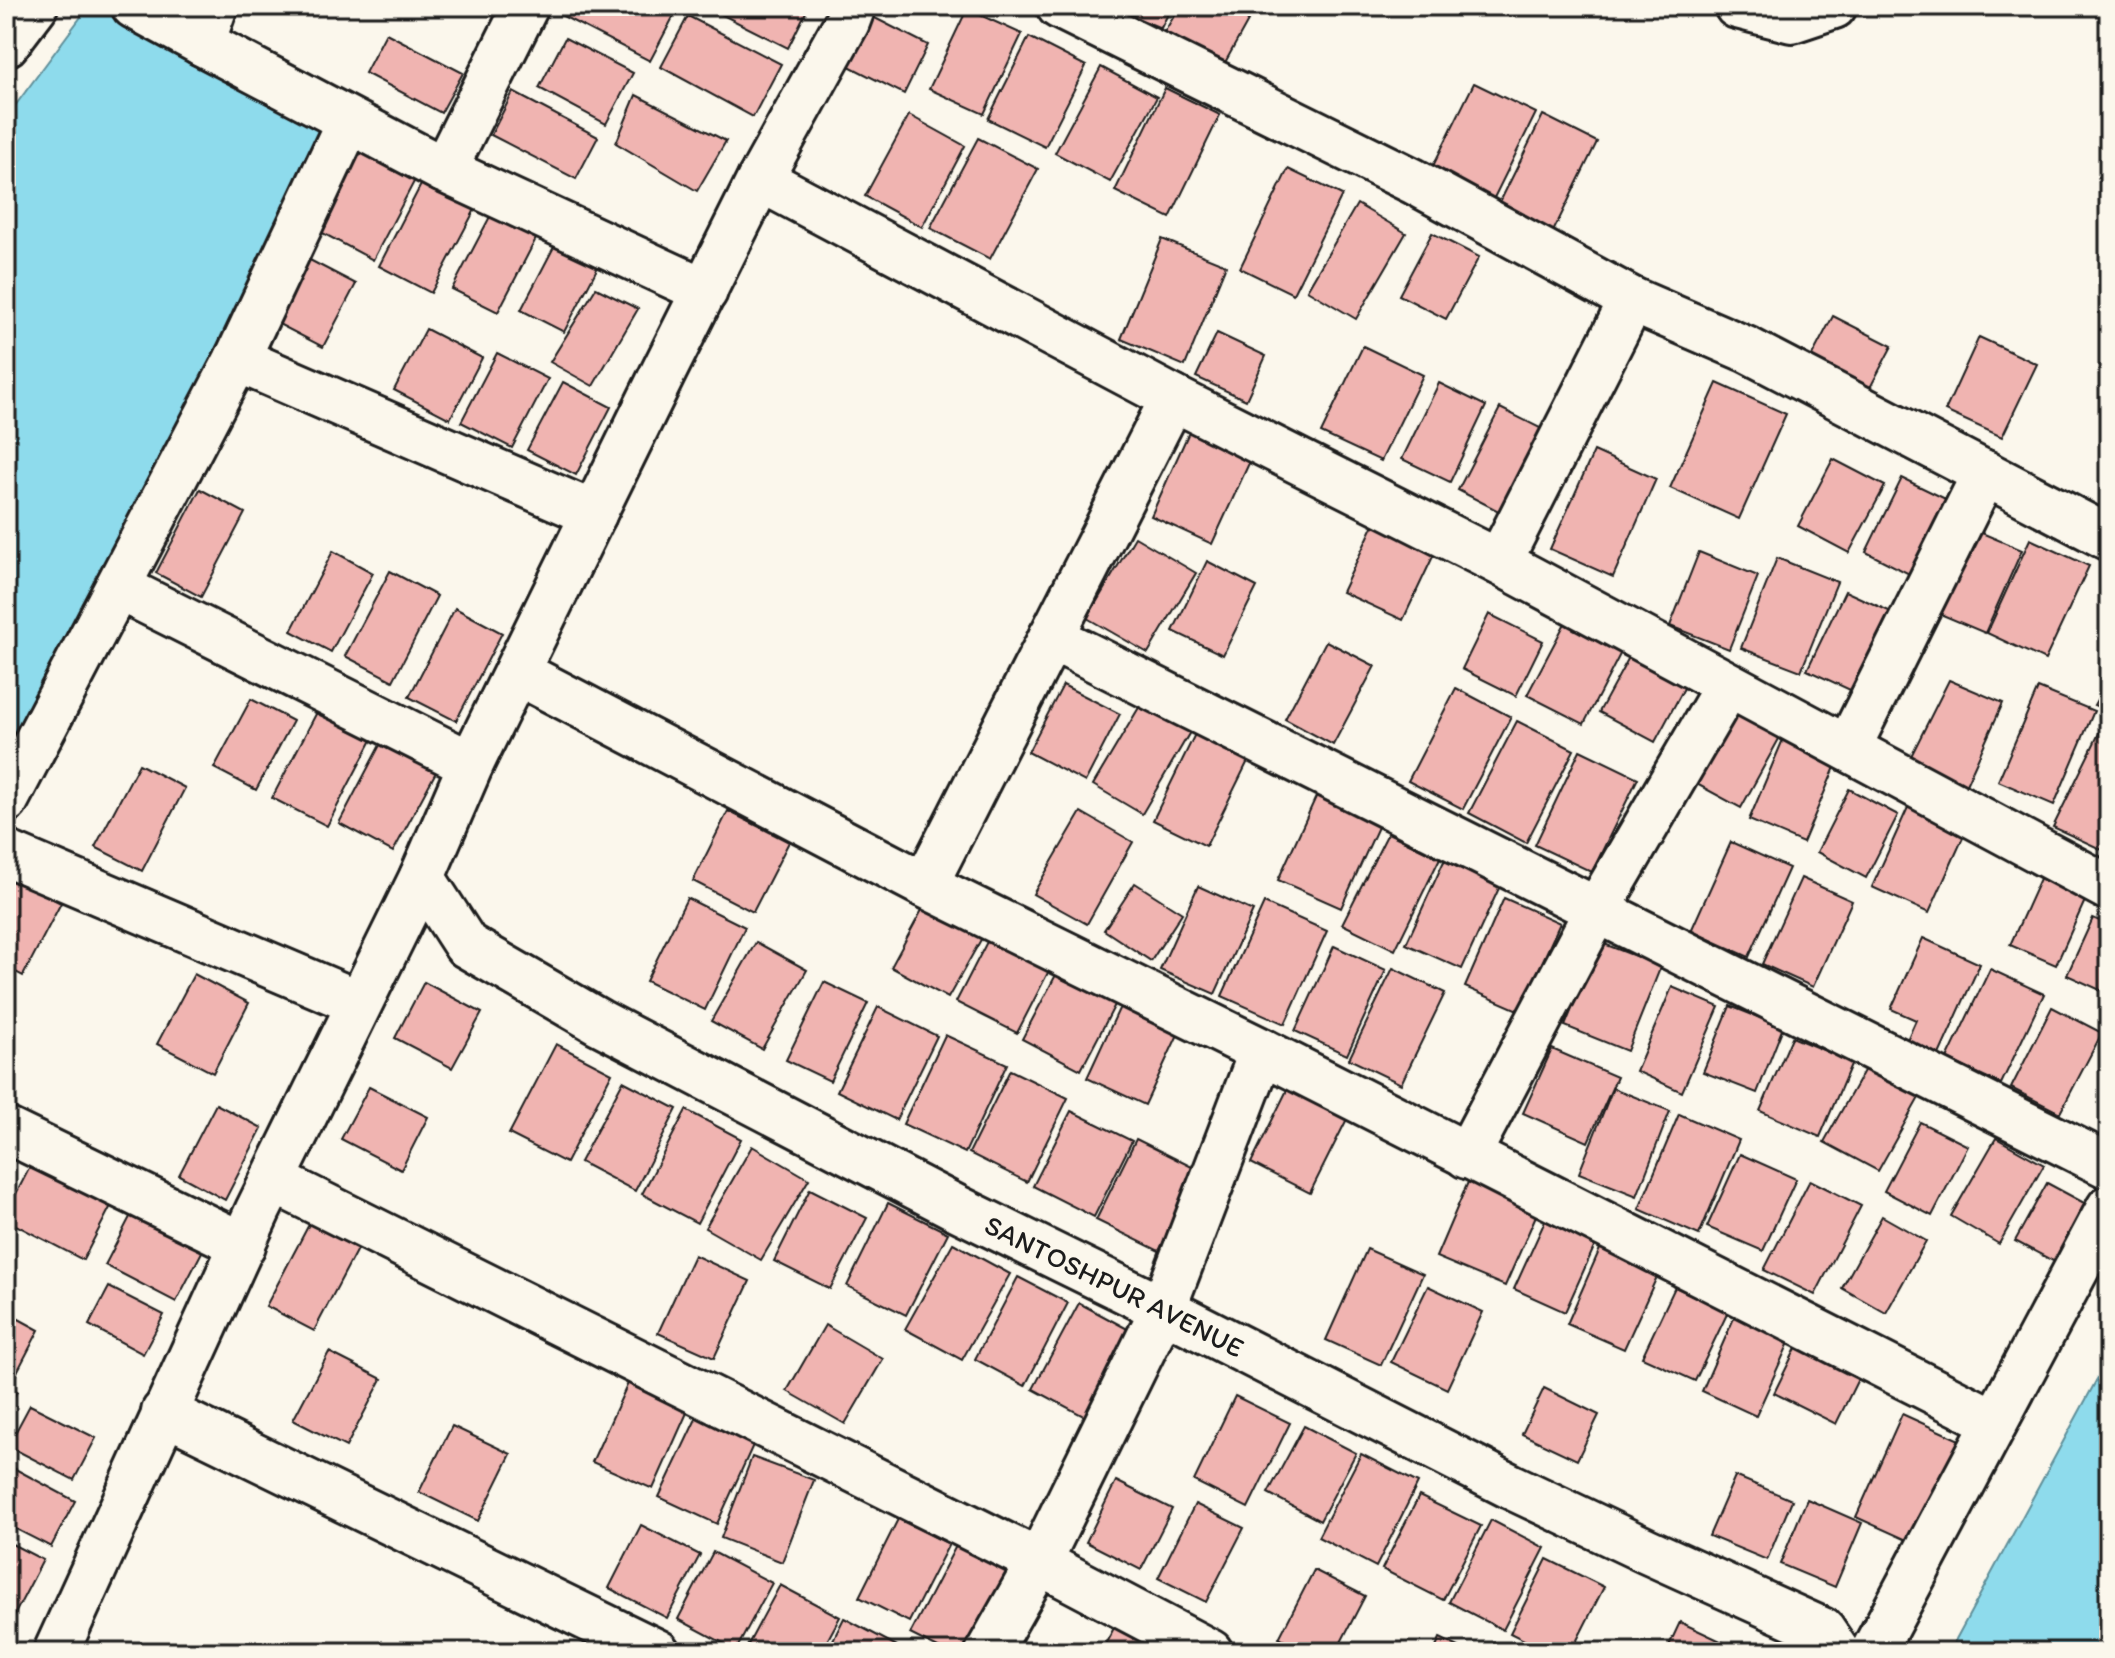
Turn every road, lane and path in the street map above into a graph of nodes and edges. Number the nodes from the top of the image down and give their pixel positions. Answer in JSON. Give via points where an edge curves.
{"nodes":[{"id":1,"x":35,"y":6,"type":"edge"},
{"id":2,"x":134,"y":6,"type":"edge"},
{"id":3,"x":526,"y":6,"type":"edge"},
{"id":4,"x":853,"y":6,"type":"edge"},
{"id":5,"x":1059,"y":6,"type":"edge"},
{"id":6,"x":1737,"y":6,"type":"edge"},
{"id":7,"x":1834,"y":6,"type":"edge"},
{"id":8,"x":1794,"y":13,"type":"edge"},
{"id":9,"x":208,"y":24,"type":"edge"},
{"id":10,"x":6,"y":44,"type":"edge"},
{"id":11,"x":349,"y":121,"type":"junction"},
{"id":12,"x":444,"y":170,"type":"junction"},
{"id":13,"x":760,"y":179,"type":"junction"},
{"id":14,"x":705,"y":291,"type":"junction"},
{"id":15,"x":1632,"y":300,"type":"junction"},
{"id":16,"x":237,"y":359,"type":"junction"},
{"id":17,"x":1173,"y":398,"type":"junction"},
{"id":18,"x":1985,"y":473,"type":"junction"},
{"id":19,"x":594,"y":514,"type":"junction"},
{"id":20,"x":2109,"y":538,"type":"edge"},
{"id":21,"x":1499,"y":562,"type":"junction"},
{"id":22,"x":118,"y":587,"type":"junction"},
{"id":23,"x":1051,"y":637,"type":"junction"},
{"id":24,"x":517,"y":672,"type":"junction"},
{"id":25,"x":1728,"y":685,"type":"junction"},
{"id":26,"x":1848,"y":748,"type":"junction"},
{"id":27,"x":471,"y":764,"type":"junction"},
{"id":28,"x":6,"y":800,"type":"edge"},
{"id":29,"x":6,"y":853,"type":"edge"},
{"id":30,"x":422,"y":877,"type":"junction"},
{"id":31,"x":925,"y":885,"type":"junction"},
{"id":32,"x":2109,"y":888,"type":"edge"},
{"id":33,"x":1597,"y":910,"type":"junction"},
{"id":34,"x":359,"y":1003,"type":"junction"},
{"id":35,"x":1262,"y":1051,"type":"junction"},
{"id":36,"x":11,"y":1143,"type":"edge"},
{"id":37,"x":1467,"y":1156,"type":"junction"},
{"id":38,"x":2109,"y":1166,"type":"edge"},
{"id":39,"x":273,"y":1180,"type":"junction"},
{"id":40,"x":2109,"y":1208,"type":"edge"},
{"id":41,"x":243,"y":1245,"type":"junction"},
{"id":42,"x":1163,"y":1309,"type":"junction"},
{"id":43,"x":164,"y":1412,"type":"junction"},
{"id":44,"x":1995,"y":1422,"type":"junction"},
{"id":45,"x":1039,"y":1562,"type":"junction"},
{"id":46,"x":56,"y":1652,"type":"edge"},
{"id":47,"x":657,"y":1652,"type":"edge"},
{"id":48,"x":988,"y":1652,"type":"edge"},
{"id":49,"x":1210,"y":1652,"type":"edge"},
{"id":50,"x":1837,"y":1652,"type":"edge"},
{"id":51,"x":1873,"y":1652,"type":"edge"}],
"edges":[{"from":1,"to":10,"type":"street"},
{"from":2,"to":9,"type":"street"},
{"from":3,"to":12,"type":"street"},
{"from":4,"to":13,"type":"street"},
{"from":5,"to":15,"type":"street","via":[[1413,181]]},
{"from":6,"to":8,"type":"street"},
{"from":7,"to":8,"type":"street"},
{"from":9,"to":11,"type":"street"},
{"from":11,"to":12,"type":"street"},
{"from":11,"to":16,"type":"street"},
{"from":12,"to":14,"type":"street"},
{"from":13,"to":14,"type":"street"},
{"from":13,"to":17,"type":"street"},
{"from":14,"to":19,"type":"street"},
{"from":15,"to":18,"type":"street","via":[[1748,350]]},
{"from":15,"to":21,"type":"street"},
{"from":16,"to":19,"type":"street"},
{"from":16,"to":22,"type":"street"},
{"from":17,"to":21,"type":"street"},
{"from":17,"to":23,"type":"street"},
{"from":18,"to":20,"type":"street"},
{"from":18,"to":26,"type":"street"},
{"from":19,"to":24,"type":"street"},
{"from":21,"to":25,"type":"street"},
{"from":22,"to":27,"type":"street"},
{"from":22,"to":28,"type":"street"},
{"from":23,"to":31,"type":"street"},
{"from":23,"to":33,"type":"street"},
{"from":24,"to":27,"type":"street"},
{"from":24,"to":31,"type":"street"},
{"from":25,"to":26,"type":"street"},
{"from":25,"to":33,"type":"street"},
{"from":26,"to":32,"type":"street"},
{"from":27,"to":30,"type":"street"},
{"from":29,"to":34,"type":"street"},
{"from":30,"to":34,"type":"street"},
{"from":30,"to":42,"type":"street","name":"SANTOSHPUR AVENUE","via":[[466,945],[484,957],[927,1193]]},
{"from":31,"to":35,"type":"street"},
{"from":33,"to":37,"type":"street"},
{"from":33,"to":38,"type":"street"},
{"from":34,"to":39,"type":"street"},
{"from":35,"to":37,"type":"street"},
{"from":35,"to":42,"type":"street"},
{"from":36,"to":41,"type":"street"},
{"from":37,"to":44,"type":"street"},
{"from":39,"to":41,"type":"street"},
{"from":39,"to":45,"type":"street"},
{"from":40,"to":44,"type":"street"},
{"from":41,"to":43,"type":"street"},
{"from":42,"to":45,"type":"street"},
{"from":42,"to":50,"type":"street","name":"SANTOSHPUR AVENUE","via":[[1512,1487],[1822,1630]]},
{"from":43,"to":46,"type":"street"},
{"from":43,"to":47,"type":"street"},
{"from":44,"to":51,"type":"street"},
{"from":45,"to":48,"type":"street"},
{"from":45,"to":49,"type":"street"}]}
